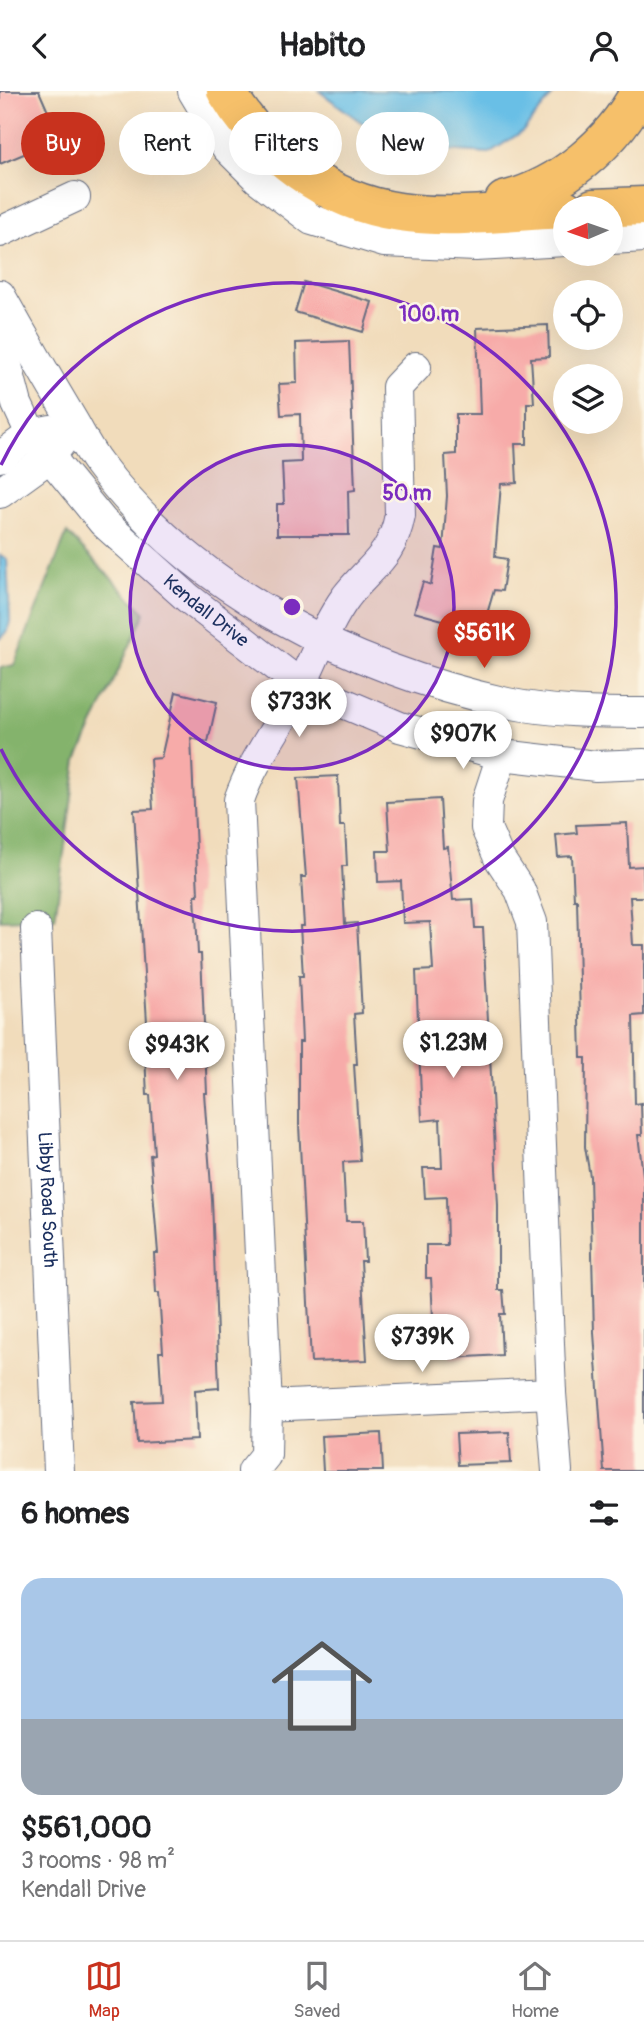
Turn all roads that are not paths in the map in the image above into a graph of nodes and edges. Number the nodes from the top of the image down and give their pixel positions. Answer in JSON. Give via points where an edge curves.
{"nodes":[{"id":1,"x":193,"y":91,"type":"edge"},
{"id":2,"x":226,"y":91,"type":"edge"},
{"id":3,"x":640,"y":91,"type":"edge"},
{"id":4,"x":75,"y":197,"type":"dead end"},
{"id":5,"x":644,"y":206,"type":"edge"},
{"id":6,"x":623,"y":207,"type":"edge"},
{"id":7,"x":553,"y":209,"type":"edge"},
{"id":8,"x":456,"y":213,"type":"junction"},
{"id":9,"x":0,"y":232,"type":"edge"},
{"id":10,"x":644,"y":237,"type":"edge"},
{"id":11,"x":623,"y":238,"type":"edge"},
{"id":12,"x":553,"y":242,"type":"edge"},
{"id":13,"x":0,"y":295,"type":"edge"},
{"id":14,"x":0,"y":339,"type":"edge"},
{"id":15,"x":416,"y":366,"type":"dead end"},
{"id":16,"x":75,"y":424,"type":"junction"},
{"id":17,"x":31,"y":434,"type":"junction"},
{"id":18,"x":0,"y":457,"type":"edge"},
{"id":19,"x":50,"y":457,"type":"junction"},
{"id":20,"x":0,"y":493,"type":"edge"},
{"id":21,"x":322,"y":639,"type":"junction"},
{"id":22,"x":301,"y":685,"type":"junction"},
{"id":23,"x":644,"y":713,"type":"edge"},
{"id":24,"x":502,"y":755,"type":"junction"},
{"id":25,"x":644,"y":764,"type":"edge"},
{"id":26,"x":36,"y":929,"type":"dead end"},
{"id":27,"x":551,"y":1393,"type":"junction"},
{"id":28,"x":267,"y":1406,"type":"junction"},
{"id":29,"x":59,"y":1471,"type":"edge"},
{"id":30,"x":253,"y":1471,"type":"edge"},
{"id":31,"x":557,"y":1471,"type":"edge"}],
"edges":[{"from":1,"to":12,"type":"street","via":[[226,148],[312,220],[384,242],[475,246]]},
{"from":2,"to":8,"type":"highway","via":[[266,146],[333,191],[401,213]]},
{"from":3,"to":8,"type":"highway","via":[[596,150],[552,183],[517,198]]},
{"from":4,"to":9,"type":"street"},
{"from":5,"to":6,"type":"highway"},
{"from":7,"to":8,"type":"highway"},
{"from":10,"to":11,"type":"street"},
{"from":13,"to":16,"type":"street","name":"Kendall Drive"},
{"from":14,"to":17,"type":"street","name":"Kendall Drive","via":[[17,404]]},
{"from":15,"to":21,"type":"street","via":[[397,387],[400,515],[396,534],[385,556],[346,597]]},
{"from":16,"to":17,"type":"street"},
{"from":16,"to":19,"type":"street"},
{"from":16,"to":21,"type":"street","name":"Kendall Drive","via":[[126,497],[184,553],[251,601]]},
{"from":17,"to":18,"type":"street"},
{"from":17,"to":19,"type":"street","name":"Kendall Drive"},
{"from":19,"to":20,"type":"street"},
{"from":19,"to":22,"type":"street","name":"Kendall Drive","via":[[103,521],[188,598]]},
{"from":21,"to":22,"type":"street"},
{"from":21,"to":23,"type":"street","name":"Kendall Drive","via":[[414,676],[508,703],[594,713]]},
{"from":22,"to":24,"type":"street","name":"Kendall Drive","via":[[400,727]]},
{"from":22,"to":28,"type":"street","via":[[252,766],[239,800]]},
{"from":24,"to":25,"type":"street","name":"Kendall Drive","via":[[596,766]]},
{"from":24,"to":27,"type":"street","via":[[487,801],[486,828],[532,922]]},
{"from":26,"to":29,"type":"street","name":"Libby Road South"},
{"from":27,"to":28,"type":"street"},
{"from":27,"to":31,"type":"street"},
{"from":28,"to":30,"type":"street","via":[[266,1455]]}]}
